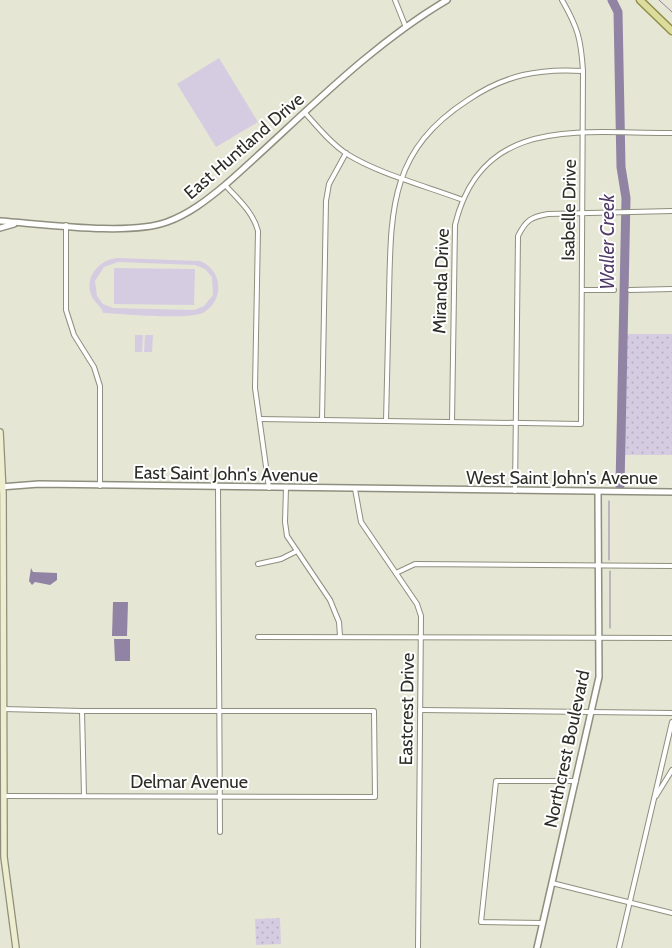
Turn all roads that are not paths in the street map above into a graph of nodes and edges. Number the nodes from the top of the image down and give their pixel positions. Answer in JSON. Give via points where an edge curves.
{"nodes":[{"id":1,"x":395,"y":0,"type":"edge"},
{"id":2,"x":562,"y":0,"type":"edge"},
{"id":3,"x":640,"y":0,"type":"edge"},
{"id":4,"x":446,"y":1,"type":"edge"},
{"id":5,"x":405,"y":25,"type":"junction"},
{"id":6,"x":672,"y":31,"type":"edge"},
{"id":7,"x":583,"y":71,"type":"junction"},
{"id":8,"x":306,"y":112,"type":"junction"},
{"id":9,"x":584,"y":133,"type":"junction"},
{"id":10,"x":672,"y":133,"type":"edge"},
{"id":11,"x":346,"y":153,"type":"junction"},
{"id":12,"x":401,"y":177,"type":"junction"},
{"id":13,"x":225,"y":185,"type":"junction"},
{"id":14,"x":463,"y":200,"type":"junction"},
{"id":15,"x":672,"y":211,"type":"edge"},
{"id":16,"x":583,"y":212,"type":"junction"},
{"id":17,"x":0,"y":221,"type":"edge"},
{"id":18,"x":20,"y":222,"type":"junction"},
{"id":19,"x":66,"y":225,"type":"junction"},
{"id":20,"x":0,"y":228,"type":"edge"},
{"id":21,"x":672,"y":289,"type":"edge"},
{"id":22,"x":582,"y":290,"type":"junction"},
{"id":23,"x":614,"y":290,"type":"dead end"},
{"id":24,"x":630,"y":290,"type":"dead end"},
{"id":25,"x":260,"y":419,"type":"junction"},
{"id":26,"x":322,"y":420,"type":"junction"},
{"id":27,"x":386,"y":421,"type":"junction"},
{"id":28,"x":452,"y":422,"type":"junction"},
{"id":29,"x":516,"y":423,"type":"junction"},
{"id":30,"x":0,"y":432,"type":"edge"},
{"id":31,"x":1,"y":466,"type":"edge"},
{"id":32,"x":100,"y":486,"type":"junction"},
{"id":33,"x":2,"y":487,"type":"edge"},
{"id":34,"x":218,"y":487,"type":"junction"},
{"id":35,"x":270,"y":488,"type":"junction"},
{"id":36,"x":286,"y":488,"type":"junction"},
{"id":37,"x":355,"y":489,"type":"junction"},
{"id":38,"x":452,"y":491,"type":"joint"},
{"id":39,"x":515,"y":492,"type":"junction"},
{"id":40,"x":672,"y":492,"type":"edge"},
{"id":41,"x":598,"y":493,"type":"junction"},
{"id":42,"x":2,"y":509,"type":"edge"},
{"id":43,"x":297,"y":551,"type":"junction"},
{"id":44,"x":258,"y":564,"type":"dead end"},
{"id":45,"x":599,"y":566,"type":"junction"},
{"id":46,"x":672,"y":566,"type":"edge"},
{"id":47,"x":396,"y":573,"type":"junction"},
{"id":48,"x":340,"y":636,"type":"junction"},
{"id":49,"x":258,"y":637,"type":"dead end"},
{"id":50,"x":422,"y":637,"type":"junction"},
{"id":51,"x":599,"y":638,"type":"junction"},
{"id":52,"x":672,"y":638,"type":"edge"},
{"id":53,"x":3,"y":709,"type":"junction"},
{"id":54,"x":218,"y":709,"type":"junction"},
{"id":55,"x":420,"y":710,"type":"junction"},
{"id":56,"x":82,"y":711,"type":"junction"},
{"id":57,"x":590,"y":713,"type":"junction"},
{"id":58,"x":672,"y":713,"type":"edge"},
{"id":59,"x":672,"y":722,"type":"edge"},
{"id":60,"x":672,"y":770,"type":"edge"},
{"id":61,"x":576,"y":781,"type":"junction"},
{"id":62,"x":4,"y":796,"type":"junction"},
{"id":63,"x":84,"y":796,"type":"junction"},
{"id":64,"x":220,"y":796,"type":"junction"},
{"id":65,"x":653,"y":800,"type":"junction"},
{"id":66,"x":220,"y":832,"type":"dead end"},
{"id":67,"x":0,"y":859,"type":"edge"},
{"id":68,"x":5,"y":874,"type":"junction"},
{"id":69,"x":552,"y":883,"type":"junction"},
{"id":70,"x":630,"y":903,"type":"junction"},
{"id":71,"x":672,"y":913,"type":"edge"},
{"id":72,"x":543,"y":923,"type":"junction"},
{"id":73,"x":16,"y":948,"type":"edge"},
{"id":74,"x":418,"y":948,"type":"edge"},
{"id":75,"x":537,"y":948,"type":"edge"},
{"id":76,"x":619,"y":948,"type":"edge"}],
"edges":[{"from":1,"to":5,"type":"street"},
{"from":2,"to":7,"type":"street","name":"Isabelle Drive","via":[[581,40]]},
{"from":3,"to":6,"type":"main road"},
{"from":4,"to":5,"type":"street","name":"East Huntland Drive"},
{"from":5,"to":8,"type":"street","name":"East Huntland Drive"},
{"from":7,"to":9,"type":"street","name":"Isabelle Drive"},
{"from":7,"to":12,"type":"street","via":[[552,69],[494,83],[450,111],[429,130]]},
{"from":8,"to":11,"type":"street","via":[[325,136]]},
{"from":8,"to":13,"type":"street","name":"East Huntland Drive"},
{"from":9,"to":10,"type":"street","name":"Miranda Drive"},
{"from":9,"to":14,"type":"street","name":"Miranda Drive","via":[[533,138],[505,150],[480,171]]},
{"from":9,"to":16,"type":"street","name":"Isabelle Drive"},
{"from":11,"to":12,"type":"street"},
{"from":11,"to":26,"type":"street","via":[[330,184],[326,201]]},
{"from":12,"to":14,"type":"street"},
{"from":12,"to":27,"type":"street","via":[[390,221]]},
{"from":13,"to":19,"type":"street","name":"East Huntland Drive","via":[[195,209],[151,227]]},
{"from":13,"to":25,"type":"street","via":[[247,208],[258,231],[255,388]]},
{"from":14,"to":28,"type":"street","name":"Miranda Drive","via":[[454,237]]},
{"from":15,"to":16,"type":"street"},
{"from":16,"to":22,"type":"street","name":"Isabelle Drive"},
{"from":16,"to":29,"type":"street","via":[[533,216],[525,222],[518,236]]},
{"from":17,"to":18,"type":"street","name":"East Huntland Drive"},
{"from":18,"to":19,"type":"street","name":"East Huntland Drive"},
{"from":18,"to":20,"type":"street"},
{"from":19,"to":32,"type":"street","via":[[66,310],[74,335],[94,368],[100,386]]},
{"from":21,"to":24,"type":"street"},
{"from":22,"to":23,"type":"street"},
{"from":22,"to":29,"type":"street","name":"Isabelle Drive","via":[[581,424]]},
{"from":25,"to":26,"type":"street"},
{"from":25,"to":35,"type":"street"},
{"from":26,"to":27,"type":"street"},
{"from":27,"to":28,"type":"street"},
{"from":28,"to":29,"type":"street"},
{"from":29,"to":39,"type":"street"},
{"from":30,"to":31,"type":"main road"},
{"from":31,"to":33,"type":"main road"},
{"from":32,"to":33,"type":"street","name":"East Saint John's Avenue","via":[[39,484]]},
{"from":32,"to":34,"type":"street","name":"East Saint John's Avenue"},
{"from":33,"to":42,"type":"main road"},
{"from":34,"to":35,"type":"street","name":"East Saint John's Avenue"},
{"from":34,"to":54,"type":"street"},
{"from":35,"to":36,"type":"street","name":"East Saint John's Avenue"},
{"from":36,"to":37,"type":"street","name":"East Saint John's Avenue"},
{"from":36,"to":43,"type":"street","via":[[286,530]]},
{"from":37,"to":38,"type":"street","name":"East Saint John's Avenue"},
{"from":37,"to":47,"type":"street","name":"Eastcrest Drive","via":[[362,522]]},
{"from":38,"to":39,"type":"street","name":"West Saint John's Avenue"},
{"from":39,"to":41,"type":"street","name":"West Saint John's Avenue"},
{"from":40,"to":41,"type":"street","name":"West Saint John's Avenue"},
{"from":41,"to":45,"type":"street","name":"Northcrest Boulevard"},
{"from":42,"to":53,"type":"main road"},
{"from":43,"to":44,"type":"street","via":[[281,559]]},
{"from":43,"to":48,"type":"street","via":[[330,600],[339,622]]},
{"from":45,"to":46,"type":"street"},
{"from":45,"to":47,"type":"street","via":[[415,564]]},
{"from":45,"to":51,"type":"street","name":"Northcrest Boulevard"},
{"from":47,"to":50,"type":"street","name":"Eastcrest Drive","via":[[419,608]]},
{"from":48,"to":49,"type":"street"},
{"from":48,"to":50,"type":"street"},
{"from":50,"to":51,"type":"street"},
{"from":50,"to":55,"type":"street","name":"Eastcrest Drive"},
{"from":51,"to":52,"type":"street"},
{"from":51,"to":57,"type":"street","name":"Northcrest Boulevard","via":[[599,677]]},
{"from":53,"to":56,"type":"street"},
{"from":53,"to":62,"type":"main road"},
{"from":54,"to":56,"type":"street"},
{"from":54,"to":64,"type":"street"},
{"from":54,"to":64,"type":"street","name":"Delmar Avenue","via":[[374,711],[375,797]]},
{"from":55,"to":57,"type":"street"},
{"from":55,"to":74,"type":"street","name":"Eastcrest Drive"},
{"from":56,"to":63,"type":"street"},
{"from":57,"to":58,"type":"street"},
{"from":57,"to":61,"type":"street","name":"Northcrest Boulevard"},
{"from":59,"to":65,"type":"street"},
{"from":60,"to":65,"type":"street"},
{"from":61,"to":69,"type":"street","name":"Northcrest Boulevard"},
{"from":61,"to":72,"type":"street","via":[[496,781],[481,922]]},
{"from":62,"to":63,"type":"street","name":"Delmar Avenue"},
{"from":62,"to":68,"type":"main road"},
{"from":63,"to":64,"type":"street","name":"Delmar Avenue"},
{"from":64,"to":66,"type":"street"},
{"from":65,"to":70,"type":"street"},
{"from":67,"to":68,"type":"main road"},
{"from":68,"to":73,"type":"main road"},
{"from":69,"to":70,"type":"street"},
{"from":69,"to":72,"type":"street","name":"Northcrest Boulevard"},
{"from":70,"to":71,"type":"street"},
{"from":70,"to":76,"type":"street"},
{"from":72,"to":75,"type":"street","name":"Northcrest Boulevard"}]}
